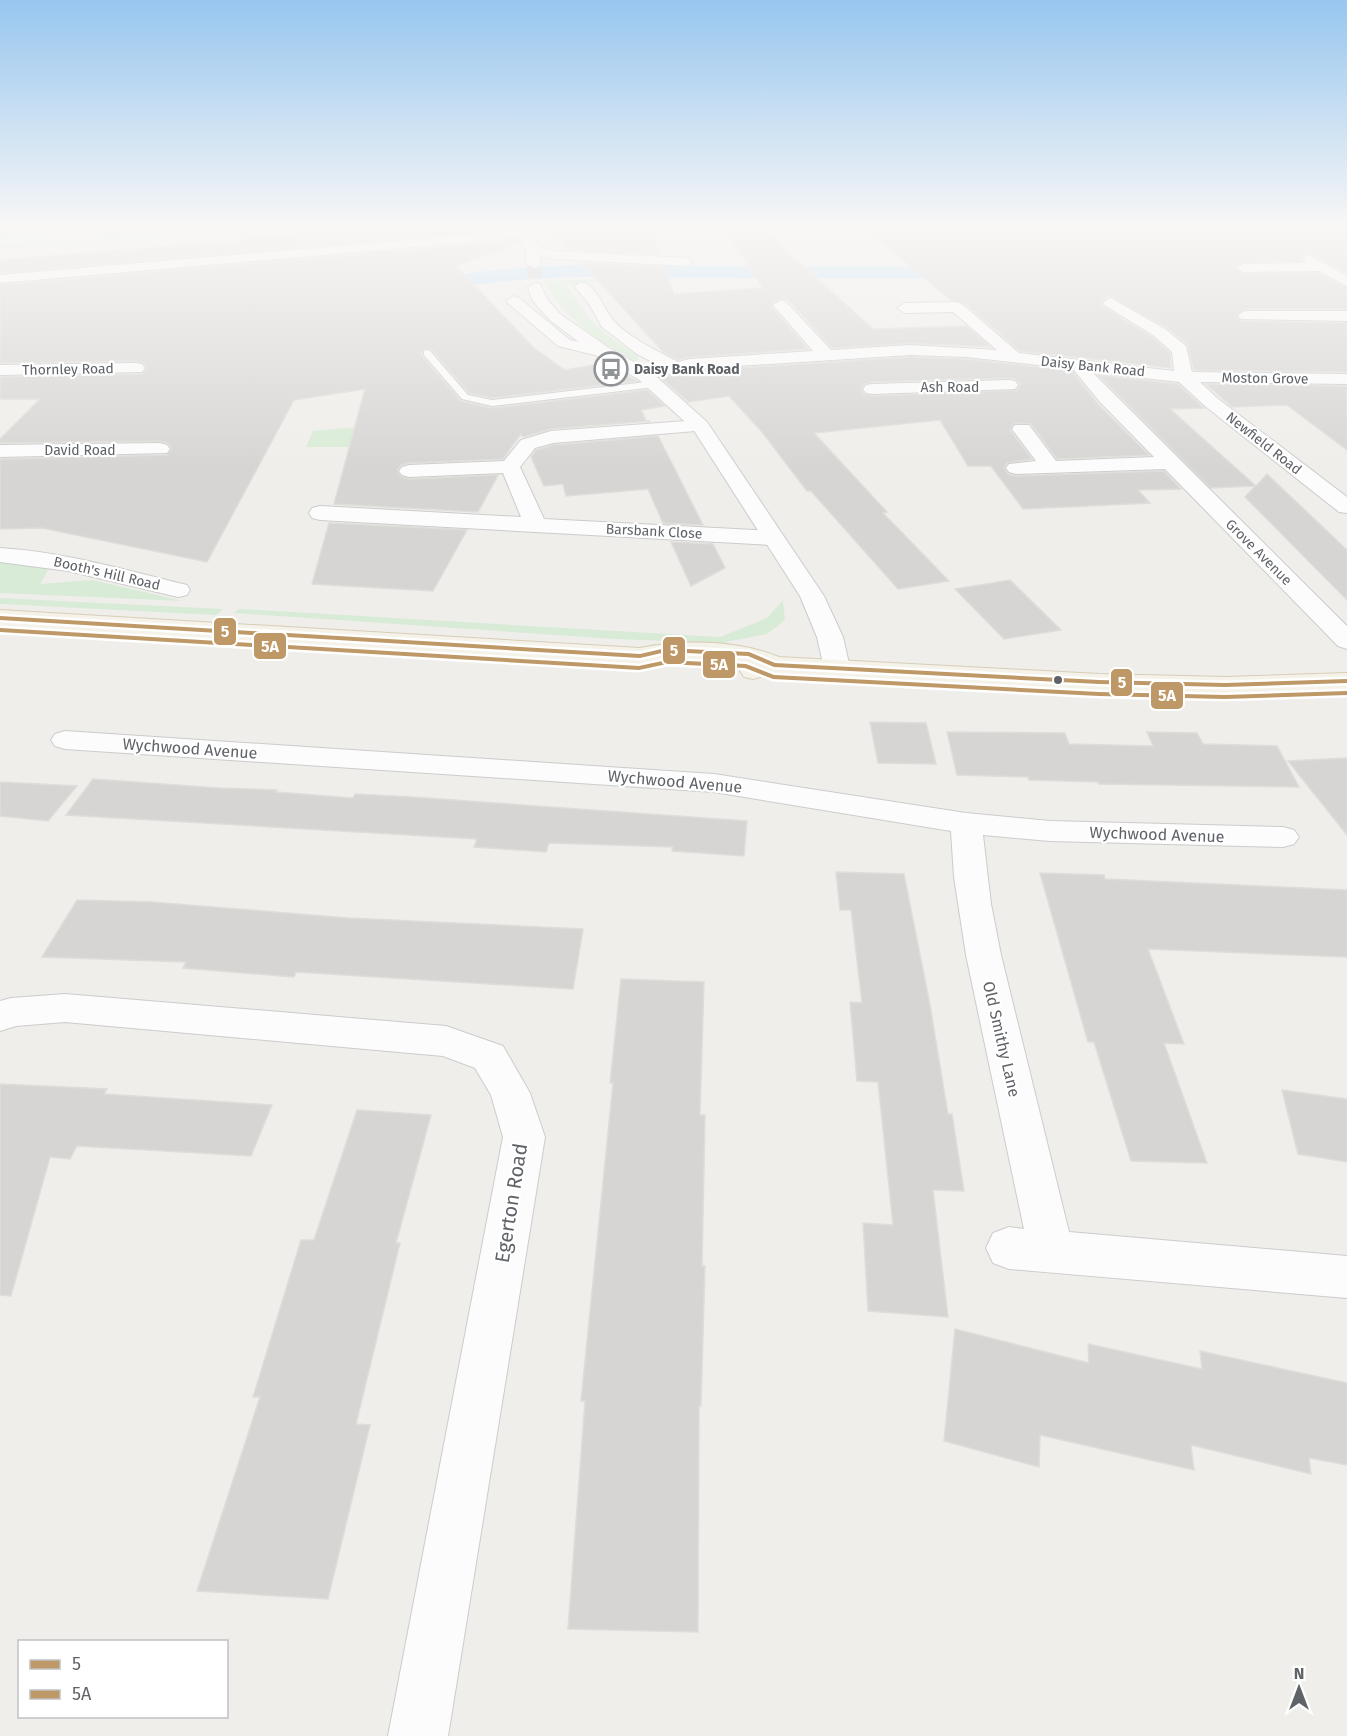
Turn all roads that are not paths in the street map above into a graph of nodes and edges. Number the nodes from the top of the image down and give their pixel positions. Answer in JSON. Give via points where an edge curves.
{"nodes":[{"id":1,"x":523,"y":308,"type":"edge"},
{"id":2,"x":547,"y":308,"type":"edge"},
{"id":3,"x":599,"y":308,"type":"edge"},
{"id":4,"x":784,"y":308,"type":"edge"},
{"id":5,"x":958,"y":308,"type":"edge"},
{"id":6,"x":1119,"y":308,"type":"edge"},
{"id":7,"x":1246,"y":316,"type":"dead end"},
{"id":8,"x":1347,"y":316,"type":"edge"},
{"id":9,"x":603,"y":352,"type":"junction"},
{"id":10,"x":858,"y":352,"type":"junction"},
{"id":11,"x":427,"y":353,"type":"dead end"},
{"id":12,"x":825,"y":354,"type":"junction"},
{"id":13,"x":1014,"y":357,"type":"junction"},
{"id":14,"x":1079,"y":365,"type":"junction"},
{"id":15,"x":673,"y":366,"type":"junction"},
{"id":16,"x":136,"y":368,"type":"dead end"},
{"id":17,"x":0,"y":370,"type":"edge"},
{"id":18,"x":1184,"y":376,"type":"junction"},
{"id":19,"x":1347,"y":379,"type":"edge"},
{"id":20,"x":650,"y":380,"type":"junction"},
{"id":21,"x":1009,"y":385,"type":"dead end"},
{"id":22,"x":890,"y":388,"type":"junction"},
{"id":23,"x":872,"y":389,"type":"dead end"},
{"id":24,"x":700,"y":426,"type":"junction"},
{"id":25,"x":1022,"y":429,"type":"dead end"},
{"id":26,"x":160,"y":449,"type":"dead end"},
{"id":27,"x":0,"y":451,"type":"edge"},
{"id":28,"x":1170,"y":463,"type":"junction"},
{"id":29,"x":1050,"y":466,"type":"junction"},
{"id":30,"x":510,"y":467,"type":"junction"},
{"id":31,"x":1016,"y":468,"type":"dead end"},
{"id":32,"x":409,"y":471,"type":"dead end"},
{"id":33,"x":1347,"y":507,"type":"edge"},
{"id":34,"x":320,"y":513,"type":"dead end"},
{"id":35,"x":535,"y":524,"type":"junction"},
{"id":36,"x":773,"y":538,"type":"junction"},
{"id":37,"x":0,"y":555,"type":"edge"},
{"id":38,"x":178,"y":590,"type":"dead end"},
{"id":39,"x":0,"y":618,"type":"edge"},
{"id":40,"x":1347,"y":641,"type":"edge"},
{"id":41,"x":837,"y":668,"type":"junction"},
{"id":42,"x":1347,"y":681,"type":"edge"},
{"id":43,"x":64,"y":740,"type":"dead end"},
{"id":44,"x":966,"y":823,"type":"junction"},
{"id":45,"x":1283,"y":837,"type":"dead end"},
{"id":46,"x":0,"y":1017,"type":"edge"},
{"id":47,"x":1009,"y":1248,"type":"dead end"},
{"id":48,"x":1052,"y":1252,"type":"junction"},
{"id":49,"x":1347,"y":1277,"type":"edge"},
{"id":50,"x":418,"y":1736,"type":"edge"}],
"edges":[{"from":1,"to":9,"type":"street","via":[[564,342]]},
{"from":2,"to":9,"type":"street"},
{"from":3,"to":15,"type":"street","via":[[608,324]]},
{"from":4,"to":12,"type":"street"},
{"from":5,"to":13,"type":"street"},
{"from":6,"to":18,"type":"street","via":[[1180,350]]},
{"from":7,"to":8,"type":"street"},
{"from":9,"to":20,"type":"street"},
{"from":10,"to":12,"type":"street","name":"Daisy Bank Road"},
{"from":10,"to":13,"type":"street","name":"Daisy Bank Road","via":[[910,350]]},
{"from":10,"to":22,"type":"street"},
{"from":11,"to":20,"type":"lane","via":[[465,398],[492,404]]},
{"from":12,"to":15,"type":"street","name":"Daisy Bank Road"},
{"from":13,"to":14,"type":"street","name":"Daisy Bank Road"},
{"from":14,"to":18,"type":"street","name":"Daisy Bank Road"},
{"from":14,"to":28,"type":"street","name":"Grove Avenue"},
{"from":15,"to":20,"type":"street","name":"Daisy Bank Road"},
{"from":16,"to":17,"type":"street","name":"Thornley Road"},
{"from":18,"to":19,"type":"street","name":"Moston Grove"},
{"from":18,"to":33,"type":"street","name":"Newfield Road","via":[[1211,402]]},
{"from":20,"to":24,"type":"street"},
{"from":21,"to":22,"type":"street","name":"Ash Road"},
{"from":22,"to":23,"type":"street","name":"Ash Road"},
{"from":24,"to":30,"type":"street","via":[[551,437],[528,444]]},
{"from":24,"to":36,"type":"street"},
{"from":25,"to":29,"type":"street"},
{"from":26,"to":27,"type":"street","name":"David Road"},
{"from":28,"to":29,"type":"street"},
{"from":28,"to":40,"type":"street","name":"Grove Avenue"},
{"from":29,"to":31,"type":"street"},
{"from":30,"to":32,"type":"street"},
{"from":30,"to":35,"type":"street"},
{"from":34,"to":35,"type":"street","name":"Barsbank Close"},
{"from":35,"to":36,"type":"street","name":"Barsbank Close"},
{"from":36,"to":41,"type":"street","via":[[819,610]]},
{"from":37,"to":38,"type":"street","name":"Booth's Hill Road","via":[[63,561]]},
{"from":39,"to":41,"type":"main road","via":[[640,656],[662,665],[741,671],[774,665]]},
{"from":41,"to":42,"type":"main road","via":[[1225,685]]},
{"from":43,"to":44,"type":"street","name":"Wychwood Avenue","via":[[714,783]]},
{"from":44,"to":45,"type":"street","name":"Wychwood Avenue","via":[[1050,831]]},
{"from":44,"to":48,"type":"street","name":"Old Smithy Lane","via":[[979,939]]},
{"from":46,"to":50,"type":"street","name":"Egerton Road","via":[[11,1012],[65,1008],[446,1041],[489,1057],[510,1093],[524,1137]]},
{"from":47,"to":48,"type":"street"},
{"from":48,"to":49,"type":"street"}]}
